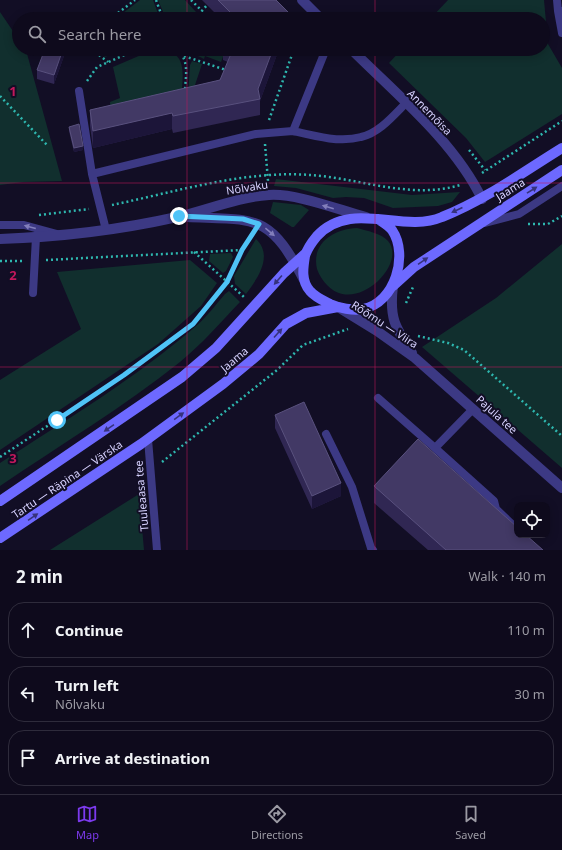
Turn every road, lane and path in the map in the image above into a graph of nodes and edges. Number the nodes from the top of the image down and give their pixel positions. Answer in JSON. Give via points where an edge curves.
{"nodes":[{"id":1,"x":135,"y":0,"type":"edge"},
{"id":2,"x":156,"y":0,"type":"edge"},
{"id":3,"x":191,"y":0,"type":"edge"},
{"id":4,"x":302,"y":0,"type":"edge"},
{"id":5,"x":557,"y":0,"type":"edge"},
{"id":6,"x":207,"y":5,"type":"dead end"},
{"id":7,"x":202,"y":11,"type":"joint"},
{"id":8,"x":560,"y":11,"type":"edge"},
{"id":9,"x":119,"y":12,"type":"edge"},
{"id":10,"x":160,"y":12,"type":"edge"},
{"id":11,"x":314,"y":12,"type":"edge"},
{"id":12,"x":562,"y":33,"type":"edge"},
{"id":13,"x":100,"y":56,"type":"edge"},
{"id":14,"x":122,"y":56,"type":"edge"},
{"id":15,"x":184,"y":56,"type":"joint"},
{"id":16,"x":292,"y":56,"type":"edge"},
{"id":17,"x":323,"y":56,"type":"edge"},
{"id":18,"x":358,"y":56,"type":"edge"},
{"id":19,"x":108,"y":62,"type":"junction"},
{"id":20,"x":230,"y":72,"type":"edge"},
{"id":21,"x":79,"y":91,"type":"joint"},
{"id":22,"x":185,"y":91,"type":"edge"},
{"id":23,"x":0,"y":96,"type":"edge"},
{"id":24,"x":406,"y":104,"type":"junction"},
{"id":25,"x":293,"y":131,"type":"junction"},
{"id":26,"x":264,"y":134,"type":"junction"},
{"id":27,"x":47,"y":145,"type":"dead end"},
{"id":28,"x":562,"y":148,"type":"edge"},
{"id":29,"x":562,"y":170,"type":"edge"},
{"id":30,"x":92,"y":174,"type":"junction"},
{"id":31,"x":562,"y":186,"type":"edge"},
{"id":32,"x":269,"y":194,"type":"junction"},
{"id":33,"x":482,"y":199,"type":"junction"},
{"id":34,"x":179,"y":216,"type":"junction"},
{"id":35,"x":562,"y":216,"type":"edge"},
{"id":36,"x":366,"y":217,"type":"junction"},
{"id":37,"x":378,"y":219,"type":"junction"},
{"id":38,"x":259,"y":224,"type":"junction"},
{"id":39,"x":521,"y":224,"type":"dead end"},
{"id":40,"x":0,"y":225,"type":"edge"},
{"id":41,"x":477,"y":225,"type":"junction"},
{"id":42,"x":106,"y":230,"type":"junction"},
{"id":43,"x":60,"y":235,"type":"junction"},
{"id":44,"x":36,"y":237,"type":"junction"},
{"id":45,"x":0,"y":239,"type":"edge"},
{"id":46,"x":242,"y":250,"type":"junction"},
{"id":47,"x":193,"y":252,"type":"junction"},
{"id":48,"x":306,"y":253,"type":"junction"},
{"id":49,"x":36,"y":260,"type":"junction"},
{"id":50,"x":0,"y":261,"type":"edge"},
{"id":51,"x":295,"y":263,"type":"junction"},
{"id":52,"x":304,"y":280,"type":"junction"},
{"id":53,"x":227,"y":282,"type":"junction"},
{"id":54,"x":415,"y":285,"type":"dead end"},
{"id":55,"x":393,"y":286,"type":"junction"},
{"id":56,"x":34,"y":293,"type":"dead end"},
{"id":57,"x":244,"y":297,"type":"dead end"},
{"id":58,"x":404,"y":306,"type":"dead end"},
{"id":59,"x":338,"y":307,"type":"junction"},
{"id":60,"x":350,"y":329,"type":"dead end"},
{"id":61,"x":415,"y":335,"type":"dead end"},
{"id":62,"x":415,"y":358,"type":"junction"},
{"id":63,"x":378,"y":398,"type":"dead end"},
{"id":64,"x":141,"y":406,"type":"joint"},
{"id":65,"x":473,"y":409,"type":"junction"},
{"id":66,"x":326,"y":434,"type":"dead end"},
{"id":67,"x":562,"y":436,"type":"edge"},
{"id":68,"x":148,"y":439,"type":"junction"},
{"id":69,"x":435,"y":448,"type":"junction"},
{"id":70,"x":0,"y":457,"type":"edge"},
{"id":71,"x":150,"y":471,"type":"junction"},
{"id":72,"x":562,"y":488,"type":"edge"},
{"id":73,"x":0,"y":501,"type":"edge"},
{"id":74,"x":514,"y":526,"type":"edge"},
{"id":75,"x":0,"y":538,"type":"edge"},
{"id":76,"x":157,"y":550,"type":"edge"},
{"id":77,"x":373,"y":550,"type":"edge"}],
"edges":[{"from":1,"to":9,"type":"path"},
{"from":2,"to":10,"type":"path"},
{"from":3,"to":7,"type":"path"},
{"from":4,"to":11,"type":"street"},
{"from":5,"to":8,"type":"lane"},
{"from":6,"to":7,"type":"path"},
{"from":8,"to":12,"type":"lane"},
{"from":13,"to":19,"type":"path"},
{"from":14,"to":19,"type":"path"},
{"from":15,"to":20,"type":"path"},
{"from":15,"to":22,"type":"path","via":[[187,64]]},
{"from":16,"to":26,"type":"path"},
{"from":17,"to":25,"type":"lane"},
{"from":18,"to":24,"type":"street","name":"Annemõisa"},
{"from":19,"to":21,"type":"path","via":[[97,67]]},
{"from":21,"to":30,"type":"lane"},
{"from":23,"to":27,"type":"path"},
{"from":24,"to":25,"type":"lane","via":[[379,128],[362,137],[343,140]]},
{"from":24,"to":33,"type":"street","name":"Annemõisa","via":[[456,155]]},
{"from":25,"to":26,"type":"lane"},
{"from":26,"to":30,"type":"lane"},
{"from":26,"to":32,"type":"path"},
{"from":28,"to":33,"type":"main road","name":"Jaama"},
{"from":41,"to":29,"type":"main road","name":"Jaama","one_way":true},
{"from":30,"to":42,"type":"lane"},
{"from":31,"to":41,"type":"lane","via":[[519,214]]},
{"from":32,"to":34,"type":"street","name":"Nõlvaku"},
{"from":36,"to":32,"type":"street","name":"Nõlvaku","one_way":true,"via":[[310,201]]},
{"from":33,"to":37,"type":"main road","name":"Jaama","one_way":true,"via":[[440,218],[417,222]]},
{"from":34,"to":38,"type":"street","name":"Nõlvaku","via":[[243,219]]},
{"from":34,"to":42,"type":"street","name":"Nõlvaku"},
{"from":35,"to":39,"type":"path","via":[[548,224]]},
{"from":36,"to":37,"type":"main road"},
{"from":36,"to":48,"type":"main road","via":[[349,219],[330,226],[313,241]]},
{"from":37,"to":55,"type":"main road","via":[[391,229],[398,240],[398,268]]},
{"from":38,"to":46,"type":"path"},
{"from":38,"to":51,"type":"street","name":"Nõlvaku","one_way":true,"via":[[272,232]]},
{"from":43,"to":40,"type":"lane","one_way":true,"via":[[24,225]]},
{"from":55,"to":41,"type":"main road","name":"Jaama","one_way":true,"via":[[414,266]]},
{"from":42,"to":43,"type":"street","name":"Nõlvaku"},
{"from":43,"to":44,"type":"street","name":"Nõlvaku"},
{"from":44,"to":45,"type":"street","name":"Nõlvaku"},
{"from":44,"to":49,"type":"lane"},
{"from":46,"to":47,"type":"path"},
{"from":46,"to":53,"type":"path"},
{"from":47,"to":49,"type":"path"},
{"from":47,"to":53,"type":"path"},
{"from":48,"to":51,"type":"main road","name":"Jaama"},
{"from":48,"to":52,"type":"main road"},
{"from":49,"to":50,"type":"path"},
{"from":49,"to":56,"type":"lane"},
{"from":51,"to":52,"type":"street","name":"Nõlvaku"},
{"from":51,"to":64,"type":"main road","name":"Jaama","one_way":true,"via":[[216,348],[182,377]]},
{"from":52,"to":59,"type":"main road","via":[[310,291]]},
{"from":53,"to":57,"type":"path"},
{"from":53,"to":70,"type":"path","via":[[193,324],[124,375]]},
{"from":54,"to":58,"type":"path"},
{"from":55,"to":59,"type":"main road","via":[[380,300],[363,309]]},
{"from":55,"to":62,"type":"street","name":"Rõõmu — Viira","via":[[391,302],[394,324]]},
{"from":59,"to":62,"type":"street","name":"Rõõmu — Viira","via":[[377,330]]},
{"from":68,"to":59,"type":"main road","name":"Jaama","one_way":true,"via":[[223,384],[259,354],[286,324],[306,313]]},
{"from":60,"to":71,"type":"path","via":[[303,345],[277,370]]},
{"from":61,"to":67,"type":"path","via":[[448,343],[464,350]]},
{"from":62,"to":65,"type":"street","name":"Pajula tee"},
{"from":63,"to":69,"type":"lane"},
{"from":64,"to":73,"type":"main road","name":"Tartu — Räpina — Värska","one_way":true},
{"from":65,"to":69,"type":"lane"},
{"from":65,"to":72,"type":"street","name":"Pajula tee"},
{"from":66,"to":77,"type":"lane","via":[[352,487],[370,548]]},
{"from":68,"to":71,"type":"lane","name":"Tuuleaasa tee"},
{"from":75,"to":68,"type":"main road","name":"Tartu — Räpina — Värska","one_way":true},
{"from":69,"to":74,"type":"lane","via":[[494,501],[496,510]]},
{"from":71,"to":76,"type":"lane","name":"Tuuleaasa tee"}]}
